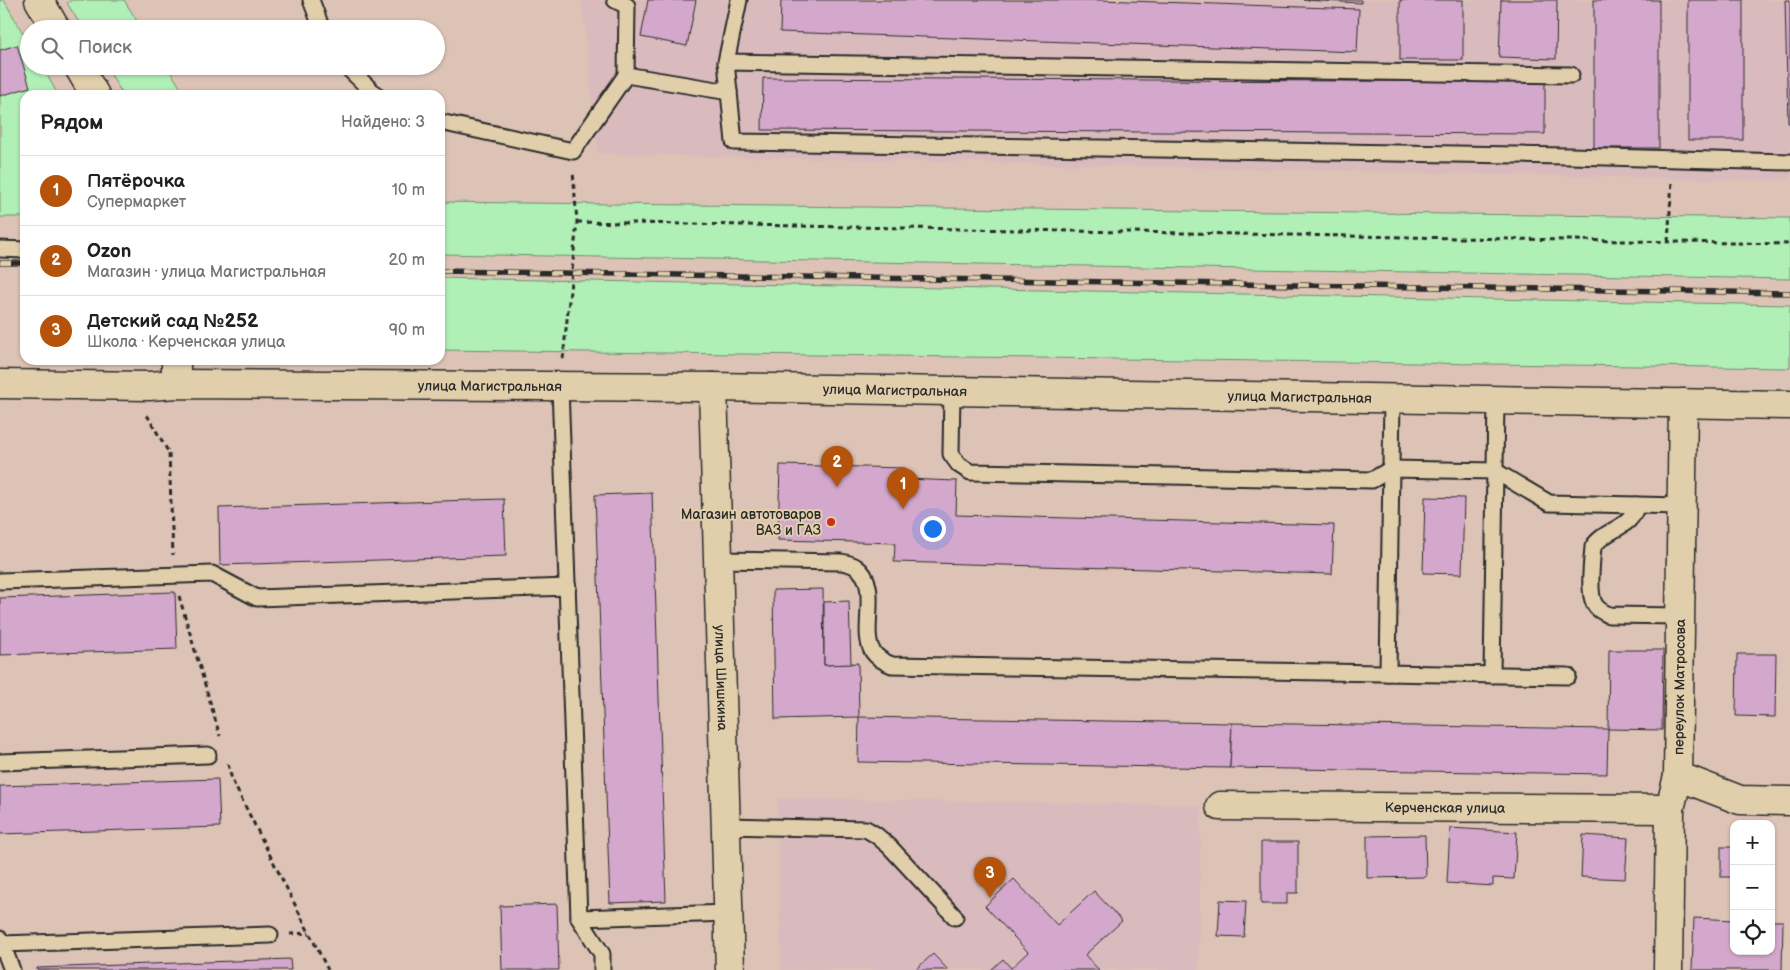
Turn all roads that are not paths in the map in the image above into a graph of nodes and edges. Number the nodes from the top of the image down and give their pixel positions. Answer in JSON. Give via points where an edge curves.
{"nodes":[{"id":1,"x":39,"y":0,"type":"edge"},
{"id":2,"x":311,"y":0,"type":"edge"},
{"id":3,"x":739,"y":0,"type":"edge"},
{"id":4,"x":623,"y":2,"type":"edge"},
{"id":5,"x":51,"y":20,"type":"edge"},
{"id":6,"x":319,"y":20,"type":"edge"},
{"id":7,"x":726,"y":62,"type":"junction"},
{"id":8,"x":83,"y":75,"type":"edge"},
{"id":9,"x":355,"y":75,"type":"edge"},
{"id":10,"x":626,"y":75,"type":"junction"},
{"id":11,"x":1571,"y":75,"type":"dead end"},
{"id":12,"x":92,"y":90,"type":"edge"},
{"id":13,"x":371,"y":90,"type":"edge"},
{"id":14,"x":730,"y":92,"type":"junction"},
{"id":15,"x":445,"y":123,"type":"edge"},
{"id":16,"x":1790,"y":162,"type":"edge"},
{"id":17,"x":0,"y":249,"type":"edge"},
{"id":18,"x":20,"y":250,"type":"edge"},
{"id":19,"x":176,"y":372,"type":"edge"},
{"id":20,"x":0,"y":384,"type":"edge"},
{"id":21,"x":560,"y":387,"type":"junction"},
{"id":22,"x":713,"y":387,"type":"junction"},
{"id":23,"x":952,"y":391,"type":"junction"},
{"id":24,"x":1392,"y":398,"type":"junction"},
{"id":25,"x":1496,"y":400,"type":"junction"},
{"id":26,"x":1683,"y":403,"type":"junction"},
{"id":27,"x":1790,"y":405,"type":"edge"},
{"id":28,"x":1391,"y":470,"type":"junction"},
{"id":29,"x":1495,"y":472,"type":"junction"},
{"id":30,"x":1636,"y":505,"type":"junction"},
{"id":31,"x":1682,"y":506,"type":"junction"},
{"id":32,"x":718,"y":560,"type":"junction"},
{"id":33,"x":0,"y":581,"type":"edge"},
{"id":34,"x":568,"y":588,"type":"junction"},
{"id":35,"x":1680,"y":616,"type":"junction"},
{"id":36,"x":1388,"y":673,"type":"junction"},
{"id":37,"x":1492,"y":675,"type":"junction"},
{"id":38,"x":1568,"y":676,"type":"dead end"},
{"id":39,"x":208,"y":755,"type":"dead end"},
{"id":40,"x":0,"y":762,"type":"edge"},
{"id":41,"x":1678,"y":776,"type":"junction"},
{"id":42,"x":1790,"y":800,"type":"edge"},
{"id":43,"x":1220,"y":806,"type":"dead end"},
{"id":44,"x":1670,"y":809,"type":"junction"},
{"id":45,"x":725,"y":826,"type":"junction"},
{"id":46,"x":728,"y":913,"type":"junction"},
{"id":47,"x":954,"y":917,"type":"dead end"},
{"id":48,"x":579,"y":918,"type":"junction"},
{"id":49,"x":270,"y":935,"type":"dead end"},
{"id":50,"x":1,"y":942,"type":"edge"},
{"id":51,"x":12,"y":970,"type":"edge"},
{"id":52,"x":602,"y":970,"type":"edge"},
{"id":53,"x":730,"y":970,"type":"edge"},
{"id":54,"x":1668,"y":970,"type":"edge"}],
"edges":[{"from":1,"to":5,"type":"street"},
{"from":2,"to":6,"type":"lane"},
{"from":3,"to":7,"type":"lane"},
{"from":4,"to":10,"type":"lane"},
{"from":7,"to":11,"type":"lane"},
{"from":7,"to":14,"type":"lane"},
{"from":8,"to":12,"type":"street"},
{"from":9,"to":13,"type":"lane"},
{"from":10,"to":14,"type":"lane"},
{"from":10,"to":15,"type":"lane","via":[[572,151]]},
{"from":14,"to":16,"type":"lane","via":[[734,142]]},
{"from":17,"to":18,"type":"lane"},
{"from":19,"to":20,"type":"street","name":"улица Магистральная","via":[[149,386]]},
{"from":19,"to":21,"type":"street","name":"улица Магистральная"},
{"from":21,"to":22,"type":"street","name":"улица Магистральная"},
{"from":21,"to":34,"type":"lane"},
{"from":22,"to":23,"type":"street","name":"улица Магистральная"},
{"from":22,"to":32,"type":"street","name":"улица Шишкина"},
{"from":23,"to":24,"type":"street","name":"улица Магистральная"},
{"from":23,"to":28,"type":"lane","via":[[952,454],[958,465],[970,472],[1372,480]]},
{"from":24,"to":25,"type":"street","name":"улица Магистральная"},
{"from":24,"to":28,"type":"lane"},
{"from":25,"to":26,"type":"street","name":"улица Магистральная"},
{"from":25,"to":29,"type":"lane"},
{"from":26,"to":27,"type":"street","name":"улица Магистральная"},
{"from":26,"to":31,"type":"street","name":"переулок Матросова"},
{"from":28,"to":29,"type":"lane"},
{"from":28,"to":36,"type":"lane"},
{"from":29,"to":30,"type":"lane","via":[[1549,503]]},
{"from":29,"to":37,"type":"lane"},
{"from":30,"to":31,"type":"lane"},
{"from":30,"to":35,"type":"lane","via":[[1633,517],[1597,540],[1593,547],[1594,604],[1609,615]]},
{"from":31,"to":35,"type":"street","name":"переулок Матросова"},
{"from":32,"to":36,"type":"lane","via":[[841,562],[855,566],[864,574],[869,592],[871,650],[879,660],[892,665]]},
{"from":32,"to":45,"type":"street","name":"улица Шишкина"},
{"from":33,"to":34,"type":"lane","via":[[212,574],[257,598]]},
{"from":34,"to":48,"type":"lane"},
{"from":35,"to":41,"type":"street","name":"переулок Матросова"},
{"from":36,"to":37,"type":"lane"},
{"from":37,"to":38,"type":"lane"},
{"from":39,"to":40,"type":"lane"},
{"from":41,"to":42,"type":"street","via":[[1740,800]]},
{"from":41,"to":44,"type":"street","name":"переулок Матросова"},
{"from":43,"to":44,"type":"street","name":"Керченская улица"},
{"from":44,"to":54,"type":"street","name":"переулок Матросова"},
{"from":45,"to":46,"type":"street","name":"улица Шишкина"},
{"from":45,"to":47,"type":"lane","via":[[866,829],[889,846]]},
{"from":46,"to":48,"type":"lane"},
{"from":46,"to":53,"type":"street","name":"улица Шишкина"},
{"from":48,"to":52,"type":"lane","via":[[602,954]]},
{"from":49,"to":50,"type":"lane"},
{"from":50,"to":51,"type":"lane"}]}
